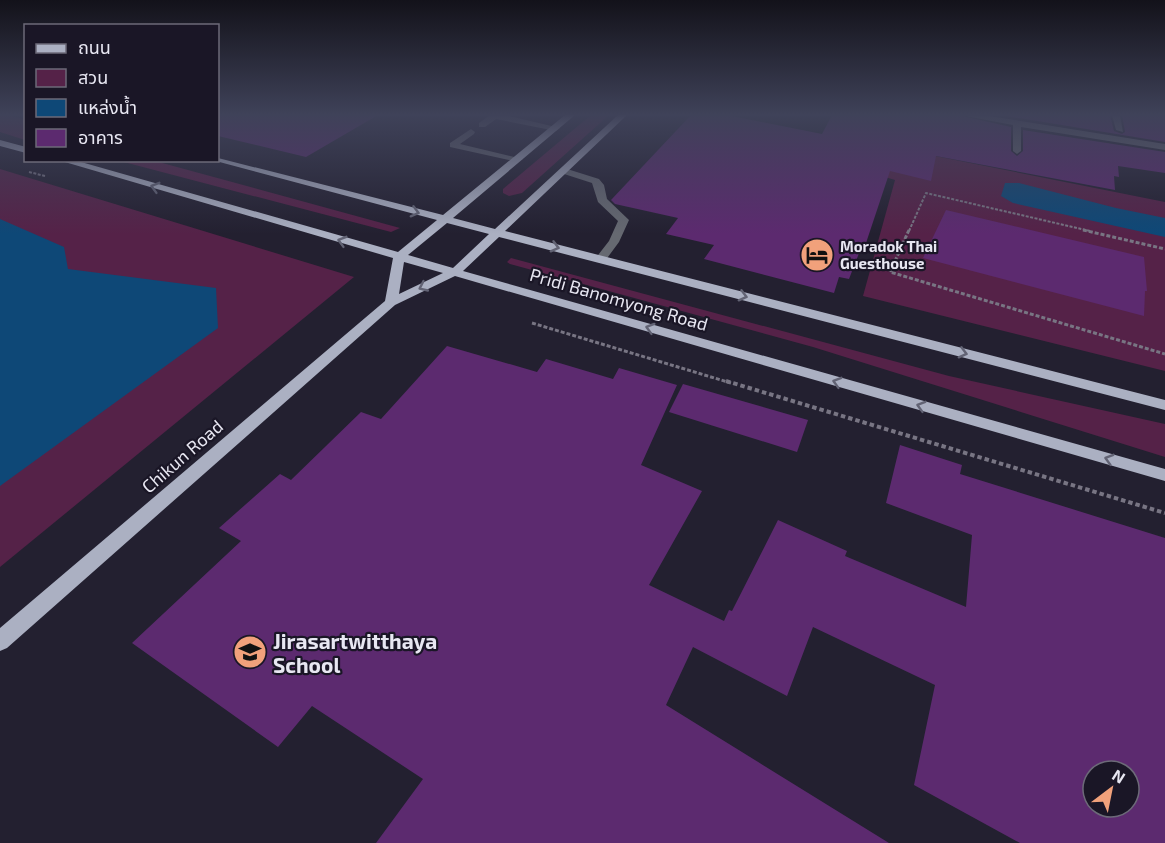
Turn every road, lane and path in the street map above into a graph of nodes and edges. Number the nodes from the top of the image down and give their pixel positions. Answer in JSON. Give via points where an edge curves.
{"nodes":[{"id":1,"x":496,"y":154,"type":"edge"},
{"id":2,"x":524,"y":154,"type":"edge"},
{"id":3,"x":582,"y":154,"type":"edge"},
{"id":4,"x":518,"y":159,"type":"junction"},
{"id":5,"x":219,"y":161,"type":"edge"},
{"id":6,"x":69,"y":162,"type":"edge"},
{"id":7,"x":564,"y":171,"type":"junction"},
{"id":8,"x":444,"y":220,"type":"junction"},
{"id":9,"x":498,"y":232,"type":"junction"},
{"id":10,"x":1165,"y":249,"type":"edge"},
{"id":11,"x":399,"y":257,"type":"junction"},
{"id":12,"x":601,"y":259,"type":"junction"},
{"id":13,"x":455,"y":272,"type":"junction"},
{"id":14,"x":391,"y":302,"type":"junction"},
{"id":15,"x":522,"y":320,"type":"dead end"},
{"id":16,"x":1165,"y":354,"type":"edge"},
{"id":17,"x":1165,"y":405,"type":"edge"},
{"id":18,"x":1165,"y":476,"type":"edge"},
{"id":19,"x":1165,"y":513,"type":"edge"},
{"id":20,"x":0,"y":641,"type":"edge"}],
"edges":[{"from":1,"to":4,"type":"street"},
{"from":2,"to":4,"type":"main road"},
{"from":3,"to":7,"type":"main road","name":"Chikun Road"},
{"from":4,"to":8,"type":"main road"},
{"from":5,"to":8,"type":"main road","name":"Pridi Banomyong Road","one_way":true},
{"from":11,"to":6,"type":"main road","name":"Pridi Banomyong Road","one_way":true},
{"from":7,"to":9,"type":"main road","name":"Chikun Road"},
{"from":7,"to":12,"type":"street","via":[[596,180],[602,186],[602,200],[624,220]]},
{"from":8,"to":9,"type":"main road","name":"Pridi Banomyong Road"},
{"from":8,"to":11,"type":"main road"},
{"from":9,"to":12,"type":"main road","name":"Pridi Banomyong Road","one_way":true},
{"from":9,"to":13,"type":"main road","name":"Chikun Road"},
{"from":10,"to":16,"type":"path","via":[[926,193],[890,272]]},
{"from":11,"to":13,"type":"main road","name":"Pridi Banomyong Road"},
{"from":11,"to":14,"type":"main road"},
{"from":12,"to":17,"type":"main road","name":"Pridi Banomyong Road","one_way":true},
{"from":13,"to":14,"type":"main road","name":"Chikun Road","one_way":true},
{"from":18,"to":13,"type":"main road","name":"Pridi Banomyong Road","one_way":true},
{"from":14,"to":20,"type":"main road","name":"Chikun Road"},
{"from":15,"to":19,"type":"path"}]}
